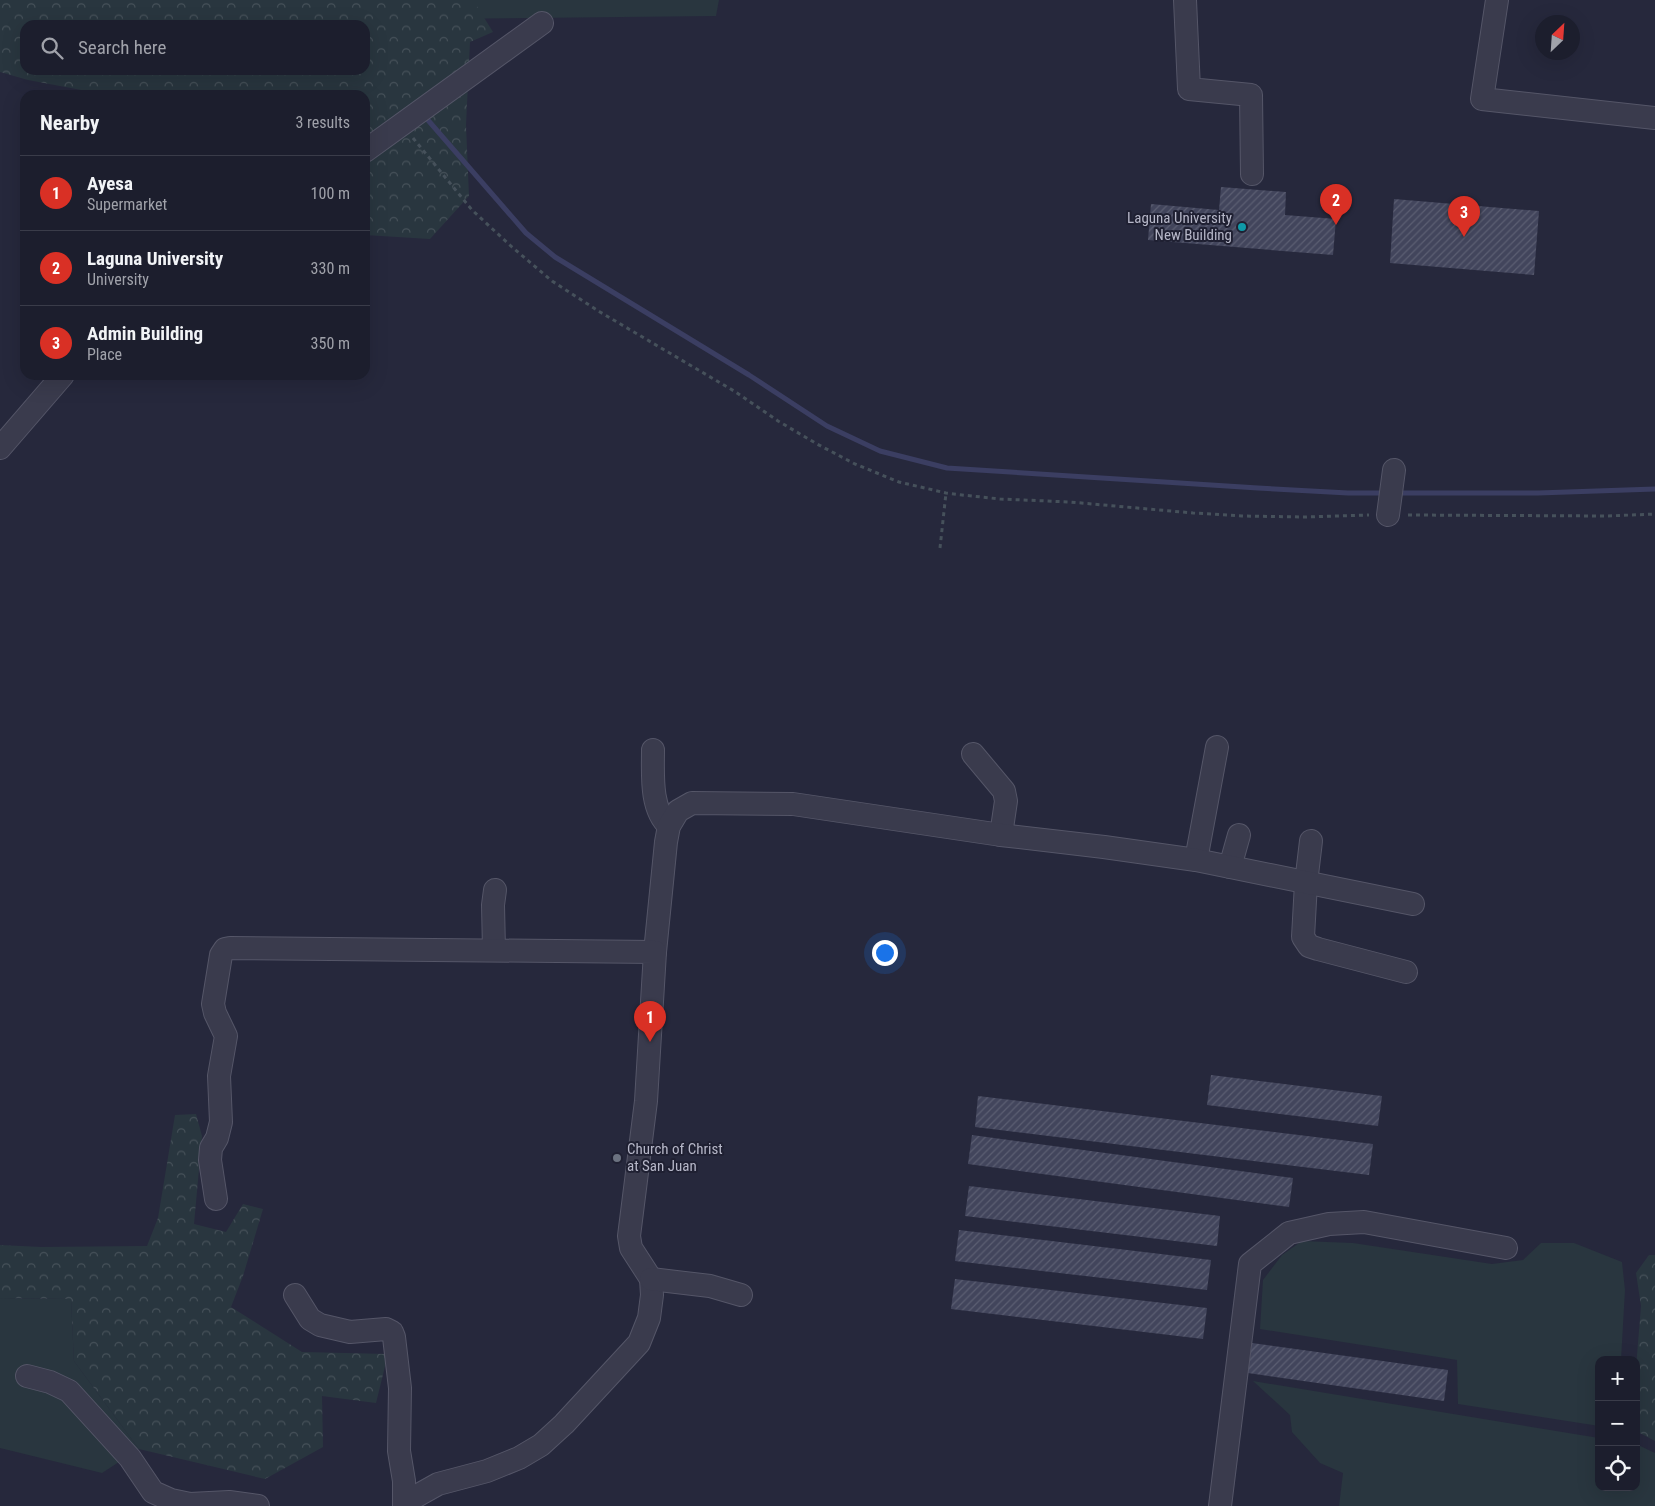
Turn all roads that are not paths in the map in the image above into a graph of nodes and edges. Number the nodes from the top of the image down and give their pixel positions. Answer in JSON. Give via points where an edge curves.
{"nodes":[{"id":1,"x":1185,"y":0,"type":"edge"},
{"id":2,"x":1496,"y":0,"type":"edge"},
{"id":3,"x":542,"y":23,"type":"dead end"},
{"id":4,"x":1655,"y":118,"type":"edge"},
{"id":5,"x":370,"y":147,"type":"edge"},
{"id":6,"x":1252,"y":174,"type":"dead end"},
{"id":7,"x":59,"y":380,"type":"edge"},
{"id":8,"x":0,"y":448,"type":"edge"},
{"id":9,"x":1217,"y":747,"type":"dead end"},
{"id":10,"x":653,"y":750,"type":"dead end"},
{"id":11,"x":973,"y":754,"type":"dead end"},
{"id":12,"x":669,"y":826,"type":"junction"},
{"id":13,"x":1001,"y":835,"type":"junction"},
{"id":14,"x":1239,"y":835,"type":"dead end"},
{"id":15,"x":1311,"y":841,"type":"dead end"},
{"id":16,"x":1196,"y":860,"type":"junction"},
{"id":17,"x":1230,"y":867,"type":"junction"},
{"id":18,"x":1306,"y":883,"type":"junction"},
{"id":19,"x":495,"y":890,"type":"dead end"},
{"id":20,"x":1413,"y":904,"type":"dead end"},
{"id":21,"x":494,"y":950,"type":"junction"},
{"id":22,"x":655,"y":952,"type":"junction"},
{"id":23,"x":1406,"y":972,"type":"dead end"},
{"id":24,"x":216,"y":1199,"type":"dead end"},
{"id":25,"x":1506,"y":1248,"type":"dead end"},
{"id":26,"x":651,"y":1279,"type":"junction"},
{"id":27,"x":295,"y":1295,"type":"dead end"},
{"id":28,"x":741,"y":1295,"type":"dead end"},
{"id":29,"x":27,"y":1376,"type":"dead end"},
{"id":30,"x":258,"y":1506,"type":"edge"},
{"id":31,"x":405,"y":1506,"type":"edge"},
{"id":32,"x":1220,"y":1506,"type":"edge"}],
"edges":[{"from":1,"to":6,"type":"street","via":[[1189,89],[1251,95]]},
{"from":2,"to":4,"type":"street","via":[[1482,99]]},
{"from":3,"to":5,"type":"street"},
{"from":7,"to":8,"type":"street"},
{"from":9,"to":16,"type":"street"},
{"from":10,"to":12,"type":"street","via":[[655,797],[662,820]]},
{"from":11,"to":13,"type":"street","via":[[1004,791],[1006,801]]},
{"from":12,"to":13,"type":"street","via":[[678,811],[692,803],[793,804]]},
{"from":12,"to":22,"type":"street"},
{"from":13,"to":16,"type":"street"},
{"from":14,"to":17,"type":"street"},
{"from":15,"to":18,"type":"street"},
{"from":16,"to":17,"type":"street"},
{"from":17,"to":18,"type":"street"},
{"from":18,"to":20,"type":"street"},
{"from":18,"to":23,"type":"street","via":[[1303,938],[1309,946]]},
{"from":19,"to":21,"type":"street"},
{"from":21,"to":22,"type":"street"},
{"from":21,"to":24,"type":"street","via":[[225,949],[221,955],[214,1004],[226,1036],[219,1076],[221,1122],[210,1160]]},
{"from":22,"to":26,"type":"street","via":[[646,1101],[629,1236],[631,1248]]},
{"from":25,"to":32,"type":"street","via":[[1364,1222],[1329,1224],[1289,1233],[1250,1264]]},
{"from":26,"to":28,"type":"street","via":[[710,1286]]},
{"from":26,"to":31,"type":"street","via":[[649,1318],[639,1343],[541,1446],[487,1471],[438,1484],[412,1498]]},
{"from":27,"to":31,"type":"street","via":[[310,1319],[320,1325],[350,1332],[386,1329],[392,1332],[400,1388],[399,1451]]},
{"from":29,"to":30,"type":"street","via":[[69,1391],[130,1458],[153,1492],[190,1504],[229,1502]]}]}
